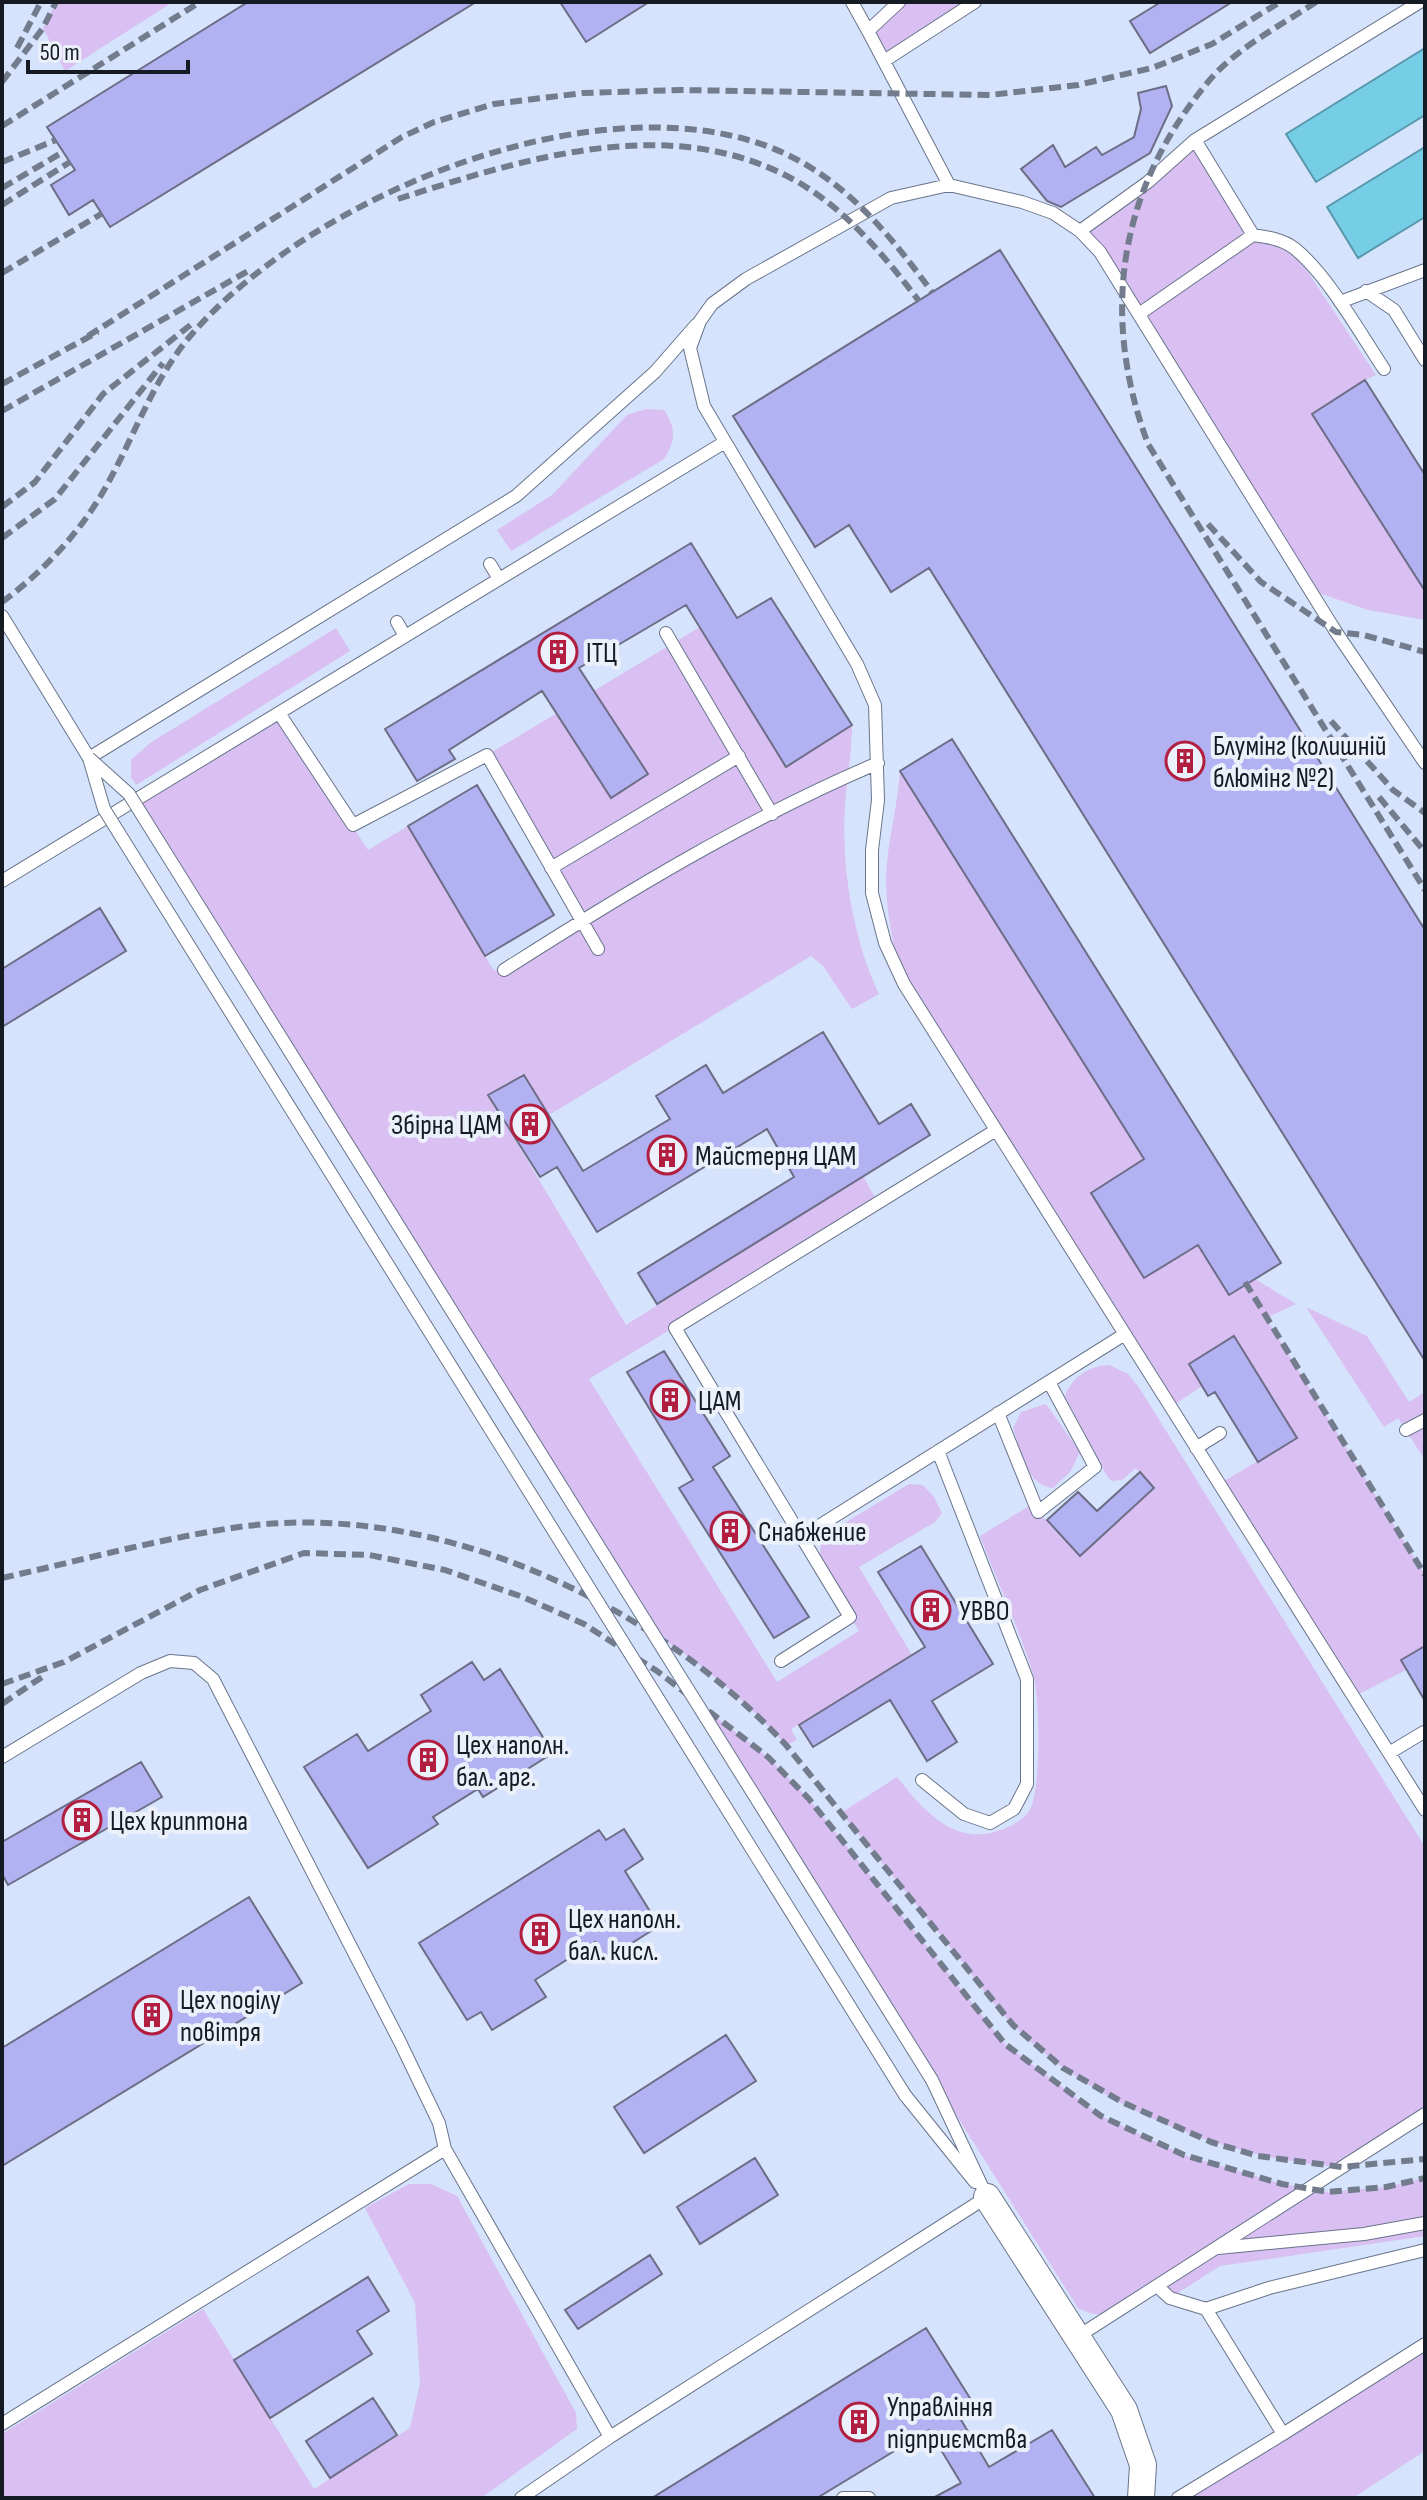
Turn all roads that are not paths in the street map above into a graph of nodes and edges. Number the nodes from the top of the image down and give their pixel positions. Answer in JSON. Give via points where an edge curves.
{"nodes":[{"id":1,"x":852,"y":2,"type":"edge"},
{"id":2,"x":899,"y":2,"type":"edge"},
{"id":3,"x":975,"y":2,"type":"edge"},
{"id":4,"x":1420,"y":2,"type":"edge"},
{"id":5,"x":868,"y":31,"type":"junction"},
{"id":6,"x":884,"y":61,"type":"junction"},
{"id":7,"x":1195,"y":140,"type":"junction"},
{"id":8,"x":949,"y":185,"type":"junction"},
{"id":9,"x":1080,"y":231,"type":"junction"},
{"id":10,"x":1253,"y":235,"type":"junction"},
{"id":11,"x":1425,"y":270,"type":"edge"},
{"id":12,"x":1366,"y":291,"type":"junction"},
{"id":13,"x":1340,"y":302,"type":"junction"},
{"id":14,"x":1139,"y":314,"type":"junction"},
{"id":15,"x":700,"y":321,"type":"junction"},
{"id":16,"x":1425,"y":360,"type":"edge"},
{"id":17,"x":1384,"y":369,"type":"dead end"},
{"id":18,"x":725,"y":442,"type":"junction"},
{"id":19,"x":490,"y":564,"type":"dead end"},
{"id":20,"x":499,"y":579,"type":"junction"},
{"id":21,"x":2,"y":616,"type":"edge"},
{"id":22,"x":397,"y":622,"type":"dead end"},
{"id":23,"x":666,"y":633,"type":"dead end"},
{"id":24,"x":405,"y":636,"type":"junction"},
{"id":25,"x":279,"y":713,"type":"junction"},
{"id":26,"x":739,"y":756,"type":"junction"},
{"id":27,"x":89,"y":758,"type":"junction"},
{"id":28,"x":878,"y":763,"type":"junction"},
{"id":29,"x":1425,"y":763,"type":"edge"},
{"id":30,"x":772,"y":814,"type":"junction"},
{"id":31,"x":551,"y":868,"type":"junction"},
{"id":32,"x":2,"y":881,"type":"edge"},
{"id":33,"x":582,"y":920,"type":"junction"},
{"id":34,"x":598,"y":949,"type":"dead end"},
{"id":35,"x":504,"y":970,"type":"dead end"},
{"id":36,"x":996,"y":1130,"type":"junction"},
{"id":37,"x":1125,"y":1334,"type":"junction"},
{"id":38,"x":1049,"y":1382,"type":"junction"},
{"id":39,"x":998,"y":1413,"type":"junction"},
{"id":40,"x":1425,"y":1420,"type":"edge"},
{"id":41,"x":1406,"y":1430,"type":"dead end"},
{"id":42,"x":1220,"y":1433,"type":"dead end"},
{"id":43,"x":1196,"y":1448,"type":"junction"},
{"id":44,"x":938,"y":1451,"type":"junction"},
{"id":45,"x":803,"y":1536,"type":"junction"},
{"id":46,"x":781,"y":1661,"type":"dead end"},
{"id":47,"x":1424,"y":1732,"type":"edge"},
{"id":48,"x":1389,"y":1753,"type":"junction"},
{"id":49,"x":2,"y":1757,"type":"edge"},
{"id":50,"x":922,"y":1780,"type":"dead end"},
{"id":51,"x":1425,"y":1810,"type":"edge"},
{"id":52,"x":1425,"y":2114,"type":"edge"},
{"id":53,"x":445,"y":2149,"type":"junction"},
{"id":54,"x":987,"y":2197,"type":"junction"},
{"id":55,"x":1425,"y":2223,"type":"edge"},
{"id":56,"x":1215,"y":2248,"type":"junction"},
{"id":57,"x":1425,"y":2250,"type":"edge"},
{"id":58,"x":1157,"y":2286,"type":"junction"},
{"id":59,"x":1206,"y":2309,"type":"junction"},
{"id":60,"x":1077,"y":2337,"type":"junction"},
{"id":61,"x":1425,"y":2344,"type":"edge"},
{"id":62,"x":2,"y":2424,"type":"edge"},
{"id":63,"x":1283,"y":2434,"type":"junction"},
{"id":64,"x":610,"y":2437,"type":"junction"},
{"id":65,"x":521,"y":2498,"type":"edge"},
{"id":66,"x":843,"y":2498,"type":"edge"},
{"id":67,"x":869,"y":2498,"type":"edge"},
{"id":68,"x":1141,"y":2498,"type":"edge"},
{"id":69,"x":1178,"y":2498,"type":"edge"}],
"edges":[{"from":1,"to":5,"type":"lane"},
{"from":2,"to":5,"type":"lane"},
{"from":3,"to":6,"type":"lane"},
{"from":4,"to":7,"type":"lane"},
{"from":5,"to":6,"type":"lane"},
{"from":6,"to":8,"type":"lane"},
{"from":7,"to":9,"type":"lane"},
{"from":7,"to":10,"type":"lane"},
{"from":8,"to":9,"type":"lane","via":[[1022,202],[1053,213]]},
{"from":8,"to":15,"type":"lane","via":[[891,198],[746,279],[712,304]]},
{"from":9,"to":14,"type":"lane","via":[[1100,252]]},
{"from":10,"to":13,"type":"lane","via":[[1295,248]]},
{"from":10,"to":14,"type":"lane"},
{"from":11,"to":12,"type":"lane"},
{"from":12,"to":13,"type":"lane"},
{"from":12,"to":16,"type":"lane","via":[[1394,310]]},
{"from":13,"to":17,"type":"lane"},
{"from":14,"to":29,"type":"lane","via":[[1336,632]]},
{"from":15,"to":18,"type":"lane","via":[[690,348],[693,368],[704,406]]},
{"from":15,"to":27,"type":"lane","via":[[655,372],[516,496]]},
{"from":18,"to":20,"type":"lane"},
{"from":18,"to":28,"type":"lane","via":[[857,664],[875,705]]},
{"from":19,"to":20,"type":"lane"},
{"from":20,"to":24,"type":"lane"},
{"from":21,"to":27,"type":"lane"},
{"from":22,"to":24,"type":"lane"},
{"from":23,"to":26,"type":"lane"},
{"from":24,"to":25,"type":"lane"},
{"from":25,"to":31,"type":"lane","via":[[353,825],[487,755]]},
{"from":25,"to":32,"type":"lane"},
{"from":26,"to":30,"type":"lane"},
{"from":26,"to":31,"type":"lane"},
{"from":27,"to":54,"type":"lane","bridge":true,"via":[[104,809],[905,2095]]},
{"from":27,"to":54,"type":"lane","bridge":true,"via":[[129,794],[932,2080]]},
{"from":28,"to":30,"type":"lane"},
{"from":28,"to":36,"type":"lane","via":[[872,893],[885,943],[904,984]]},
{"from":30,"to":33,"type":"lane"},
{"from":31,"to":33,"type":"lane"},
{"from":33,"to":34,"type":"lane"},
{"from":33,"to":35,"type":"lane"},
{"from":36,"to":37,"type":"lane"},
{"from":36,"to":45,"type":"lane","via":[[675,1328]]},
{"from":37,"to":38,"type":"lane"},
{"from":37,"to":43,"type":"lane"},
{"from":38,"to":39,"type":"lane"},
{"from":38,"to":39,"type":"lane","via":[[1095,1467],[1038,1512]]},
{"from":39,"to":44,"type":"lane"},
{"from":40,"to":41,"type":"lane"},
{"from":42,"to":43,"type":"lane"},
{"from":43,"to":48,"type":"lane"},
{"from":44,"to":45,"type":"lane"},
{"from":44,"to":50,"type":"lane","via":[[1027,1679],[1027,1784],[1014,1809],[990,1823],[964,1814]]},
{"from":45,"to":46,"type":"lane","via":[[850,1617]]},
{"from":47,"to":48,"type":"lane"},
{"from":48,"to":51,"type":"lane"},
{"from":49,"to":53,"type":"lane","via":[[170,1661],[194,1663],[213,1679],[400,2042],[439,2123]]},
{"from":52,"to":56,"type":"lane"},
{"from":53,"to":62,"type":"lane"},
{"from":53,"to":64,"type":"lane"},
{"from":54,"to":60,"type":"street"},
{"from":54,"to":64,"type":"lane"},
{"from":55,"to":56,"type":"lane"},
{"from":56,"to":58,"type":"lane"},
{"from":57,"to":59,"type":"lane"},
{"from":58,"to":59,"type":"lane","via":[[1170,2298]]},
{"from":58,"to":60,"type":"lane"},
{"from":59,"to":63,"type":"lane"},
{"from":60,"to":68,"type":"street","via":[[1132,2426],[1143,2465]]},
{"from":61,"to":63,"type":"lane"},
{"from":63,"to":69,"type":"lane"},
{"from":64,"to":65,"type":"lane"},
{"from":66,"to":67,"type":"lane"}]}
